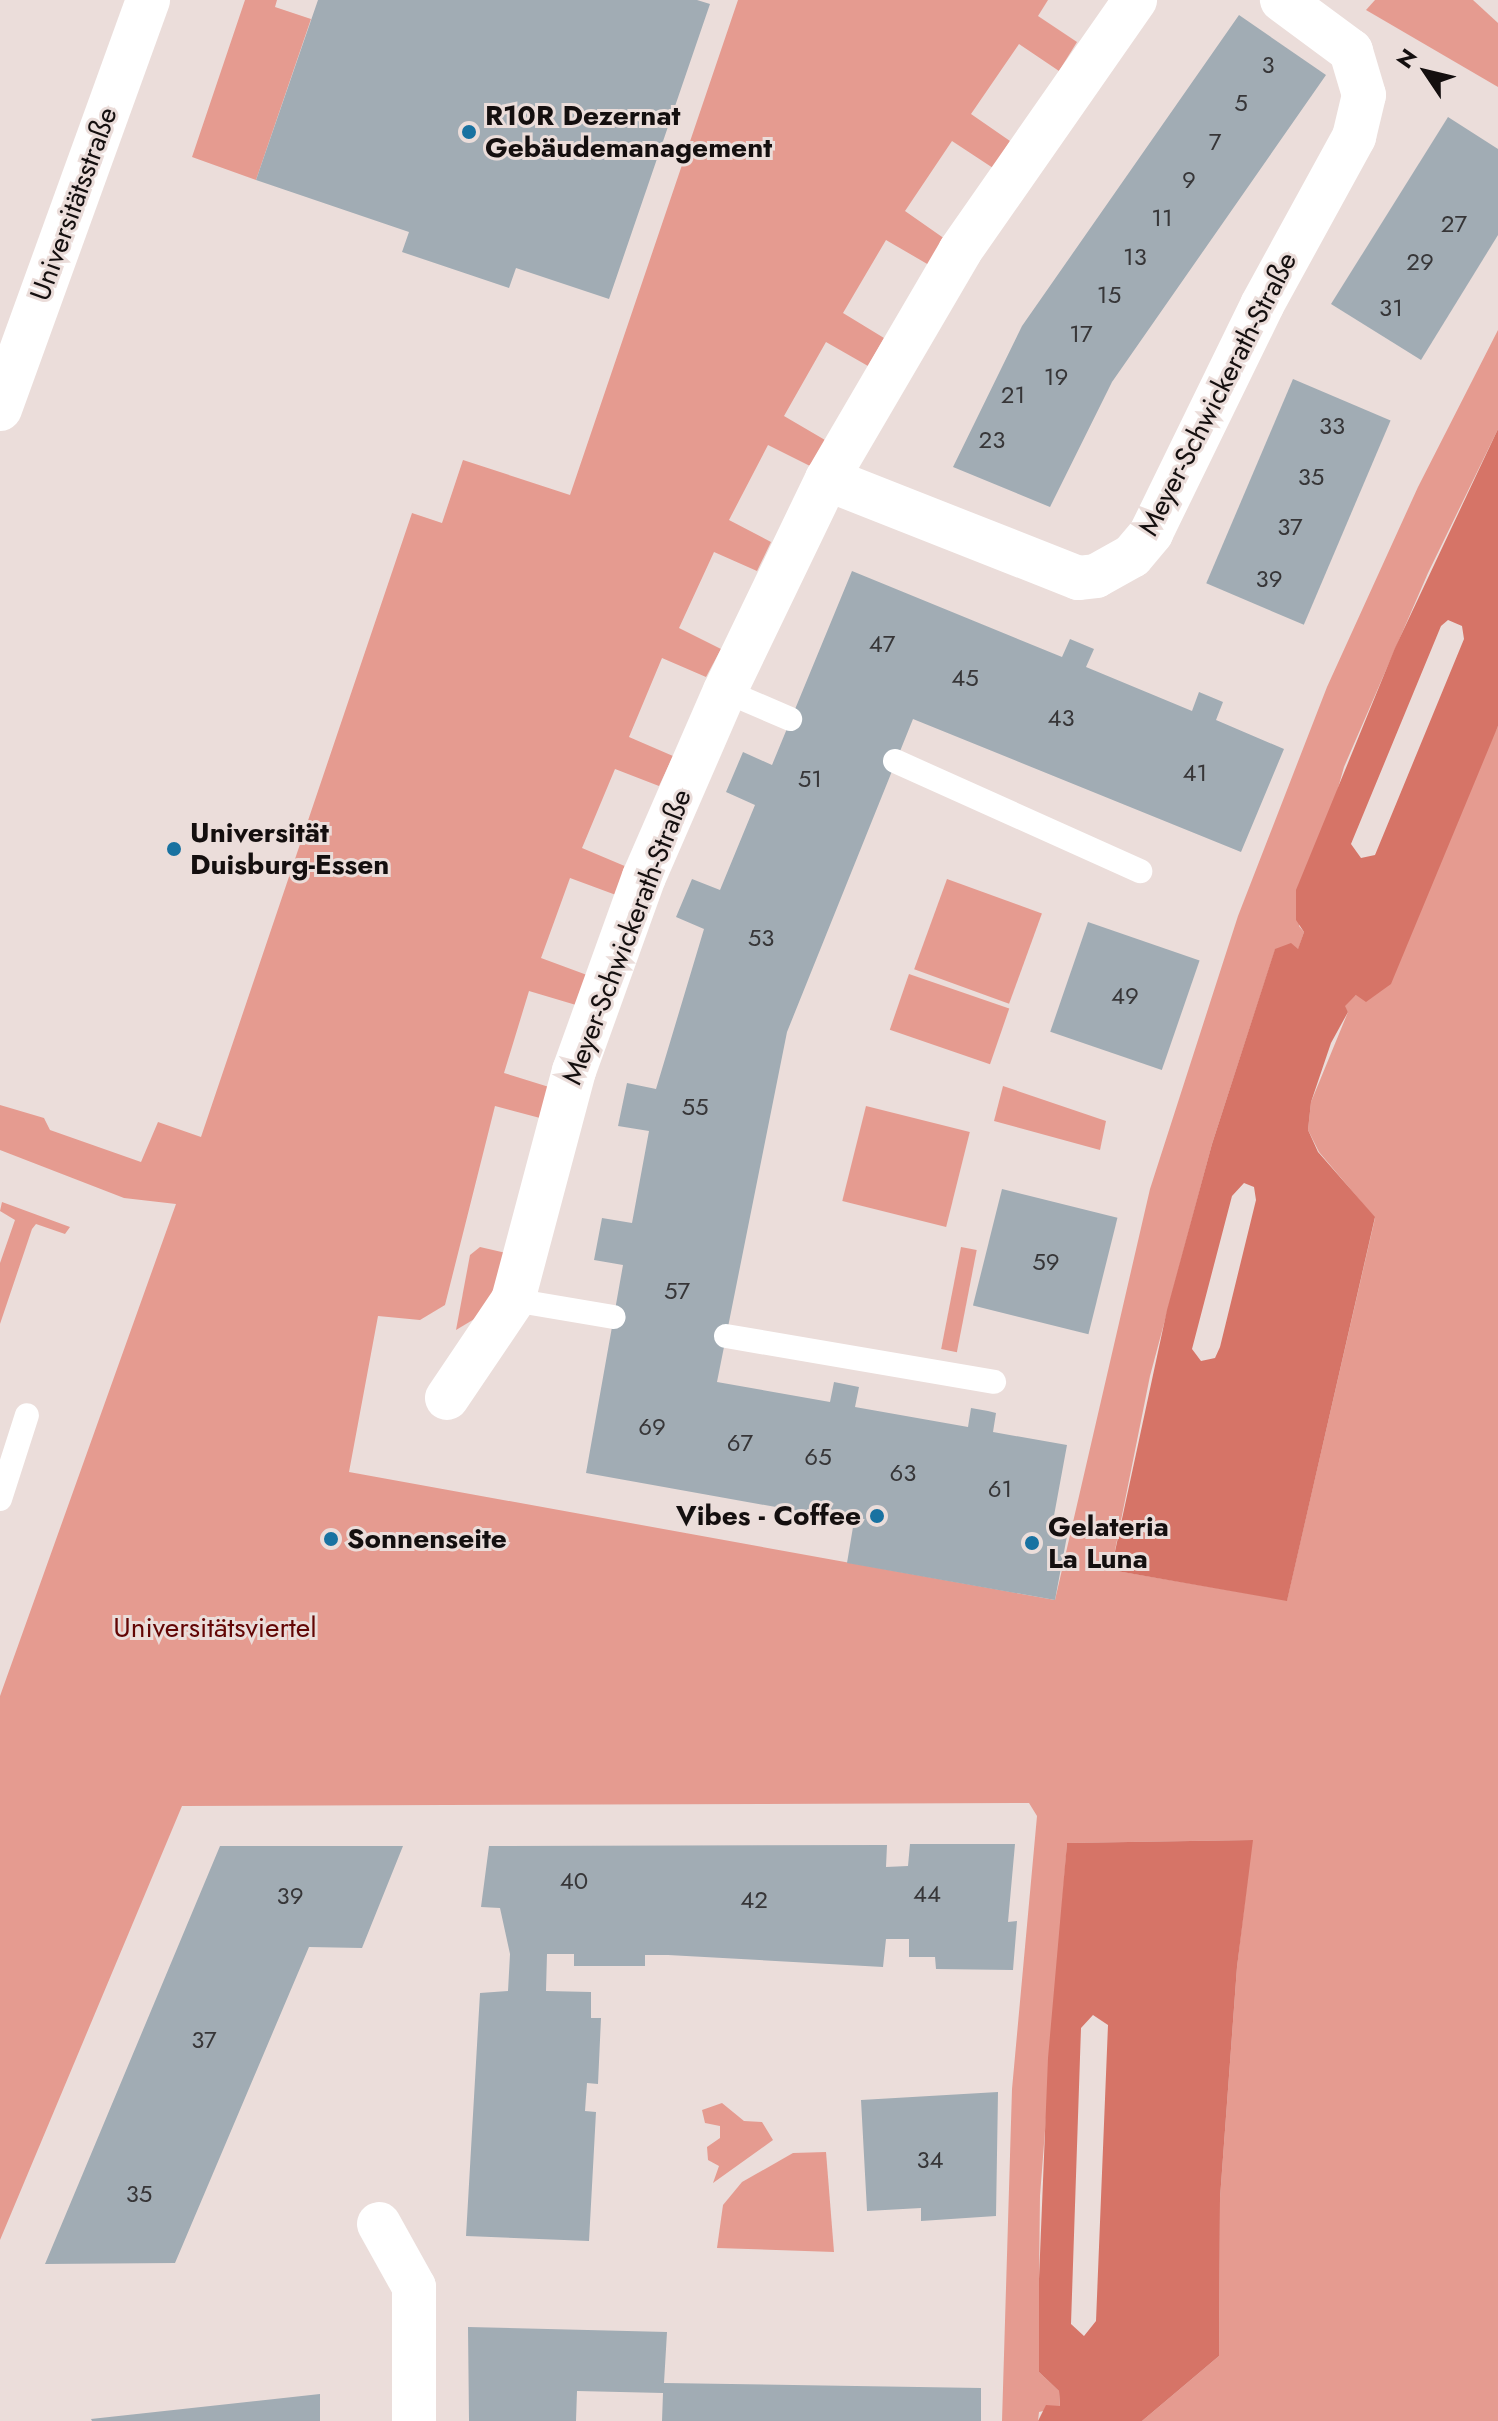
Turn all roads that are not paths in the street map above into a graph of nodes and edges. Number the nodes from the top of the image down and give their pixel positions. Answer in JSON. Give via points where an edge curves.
{"nodes":[{"id":1,"x":148,"y":0,"type":"edge"},
{"id":2,"x":1135,"y":0,"type":"edge"},
{"id":3,"x":1282,"y":0,"type":"edge"},
{"id":4,"x":0,"y":409,"type":"edge"},
{"id":5,"x":827,"y":479,"type":"junction"},
{"id":6,"x":725,"y":691,"type":"junction"},
{"id":7,"x":790,"y":719,"type":"dead end"},
{"id":8,"x":895,"y":761,"type":"dead end"},
{"id":9,"x":1140,"y":871,"type":"dead end"},
{"id":10,"x":513,"y":1300,"type":"junction"},
{"id":11,"x":614,"y":1317,"type":"dead end"},
{"id":12,"x":726,"y":1336,"type":"dead end"},
{"id":13,"x":994,"y":1382,"type":"dead end"},
{"id":14,"x":447,"y":1398,"type":"dead end"},
{"id":15,"x":27,"y":1415,"type":"dead end"},
{"id":16,"x":0,"y":1499,"type":"edge"},
{"id":17,"x":379,"y":2224,"type":"dead end"},
{"id":18,"x":414,"y":2421,"type":"edge"}],
"edges":[{"from":1,"to":4,"type":"street","name":"Universitätsstraße"},
{"from":2,"to":5,"type":"street","name":"Meyer-Schwickerath-Straße","via":[[960,251]]},
{"from":3,"to":5,"type":"street","name":"Meyer-Schwickerath-Straße","via":[[1351,51],[1364,95],[1354,137],[1262,305],[1151,533],[1132,556],[1096,576],[1078,578]]},
{"from":5,"to":6,"type":"street","name":"Meyer-Schwickerath-Straße"},
{"from":6,"to":7,"type":"lane"},
{"from":6,"to":10,"type":"street","name":"Meyer-Schwickerath-Straße","via":[[644,877],[574,1071]]},
{"from":8,"to":9,"type":"lane"},
{"from":10,"to":11,"type":"lane"},
{"from":10,"to":14,"type":"street","name":"Meyer-Schwickerath-Straße"},
{"from":12,"to":13,"type":"lane"},
{"from":15,"to":16,"type":"lane"},
{"from":17,"to":18,"type":"street","via":[[414,2287]]}]}
